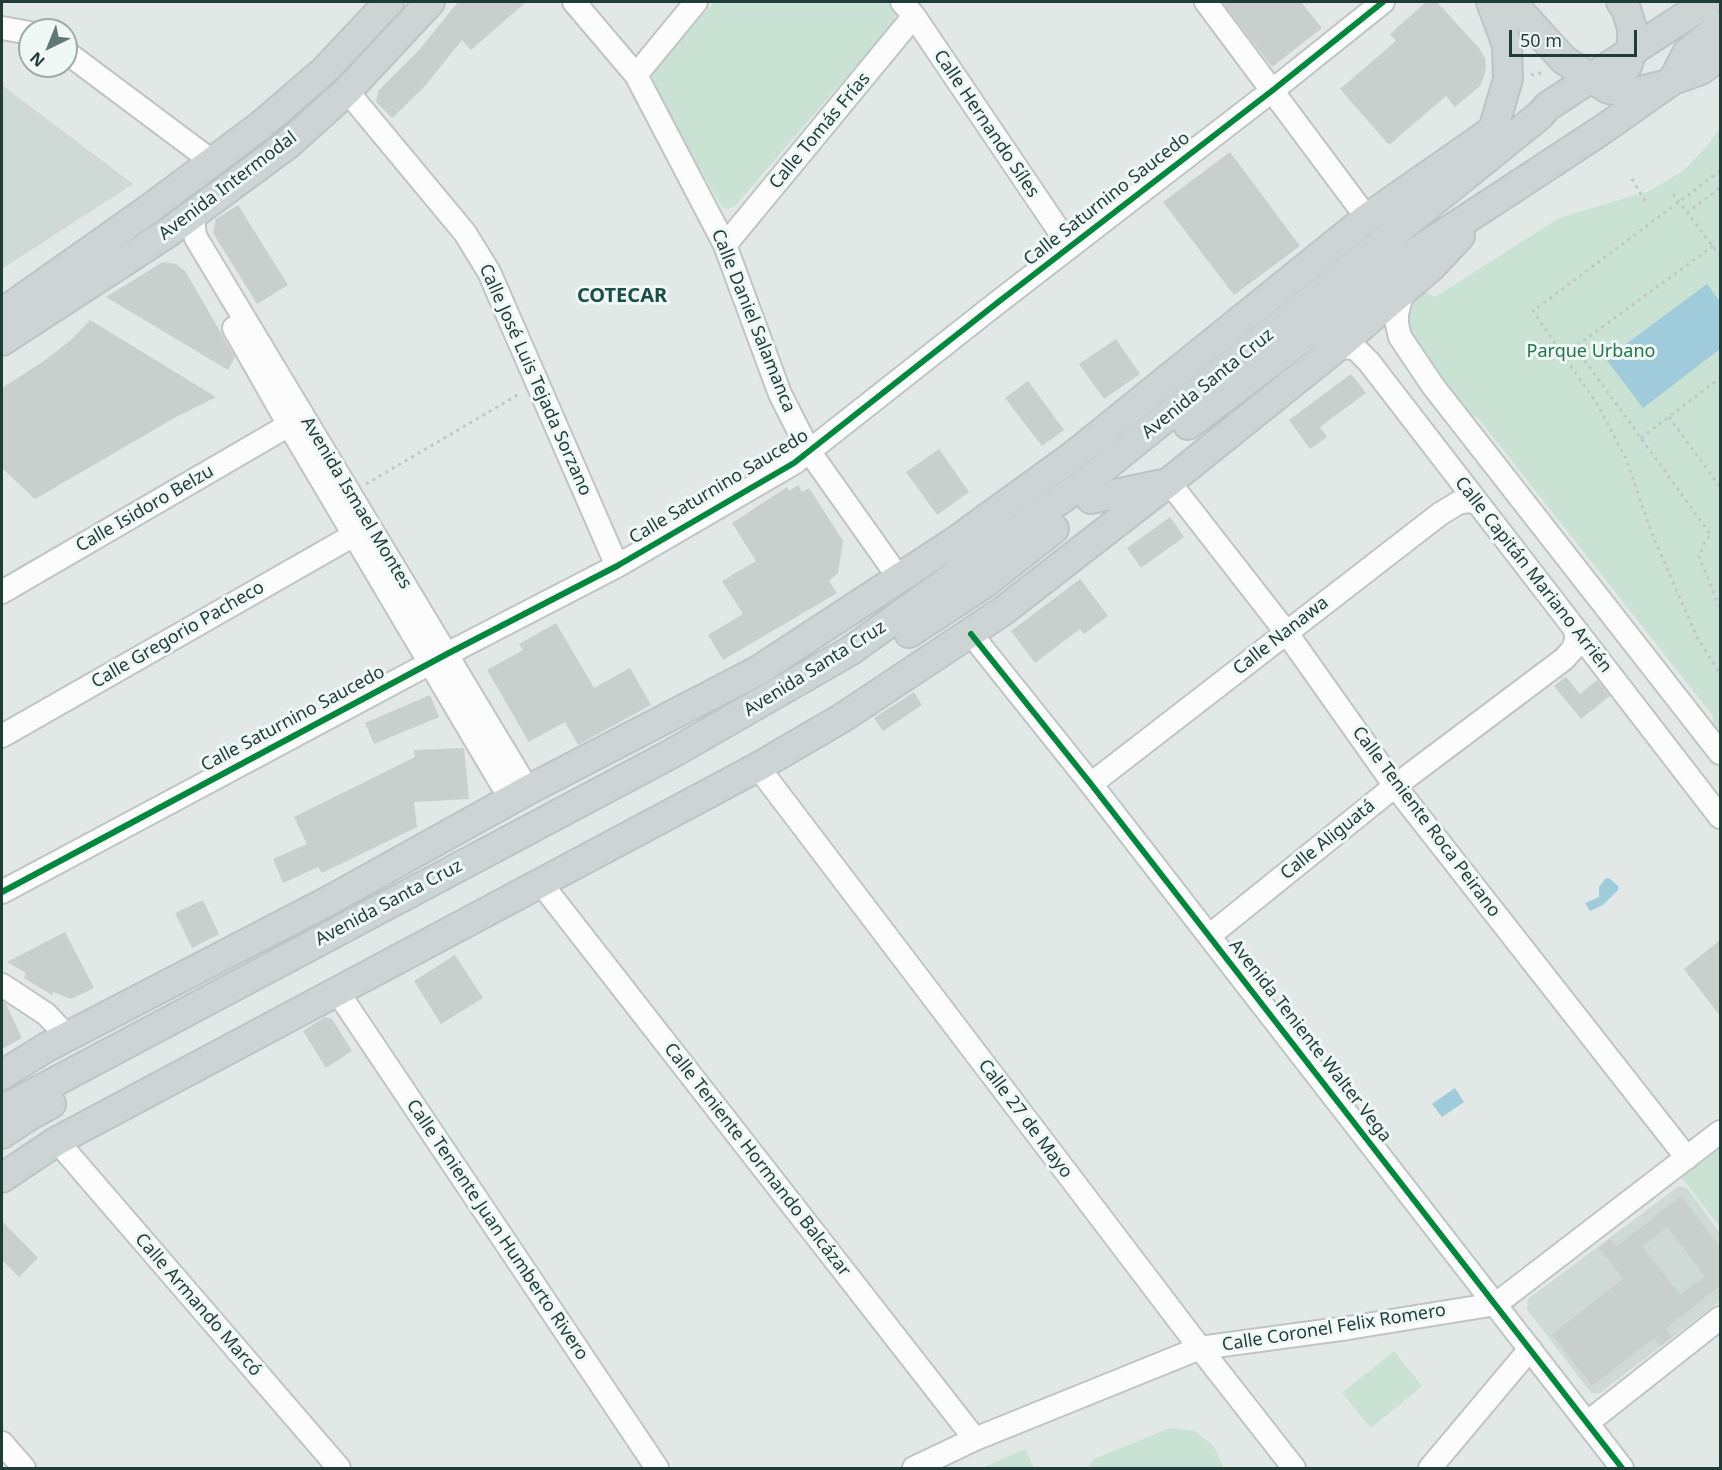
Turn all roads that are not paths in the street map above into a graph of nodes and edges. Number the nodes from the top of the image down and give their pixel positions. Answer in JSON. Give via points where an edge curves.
{"nodes":[{"id":1,"x":389,"y":2,"type":"edge"},
{"id":2,"x":430,"y":2,"type":"edge"},
{"id":3,"x":574,"y":2,"type":"edge"},
{"id":4,"x":696,"y":2,"type":"edge"},
{"id":5,"x":1206,"y":2,"type":"edge"},
{"id":6,"x":1383,"y":2,"type":"edge"},
{"id":7,"x":1491,"y":2,"type":"edge"},
{"id":8,"x":1511,"y":2,"type":"edge"},
{"id":9,"x":1621,"y":2,"type":"edge"},
{"id":10,"x":1685,"y":2,"type":"edge"},
{"id":11,"x":1707,"y":2,"type":"edge"},
{"id":12,"x":908,"y":9,"type":"edge"},
{"id":13,"x":1720,"y":26,"type":"edge"},
{"id":14,"x":2,"y":28,"type":"edge"},
{"id":15,"x":1668,"y":28,"type":"junction"},
{"id":16,"x":18,"y":31,"type":"edge"},
{"id":17,"x":1632,"y":52,"type":"junction"},
{"id":18,"x":1720,"y":55,"type":"edge"},
{"id":19,"x":78,"y":61,"type":"edge"},
{"id":20,"x":636,"y":75,"type":"junction"},
{"id":21,"x":1670,"y":82,"type":"junction"},
{"id":22,"x":1603,"y":85,"type":"junction"},
{"id":23,"x":1274,"y":90,"type":"junction"},
{"id":24,"x":347,"y":91,"type":"junction"},
{"id":25,"x":1548,"y":106,"type":"junction"},
{"id":26,"x":1493,"y":130,"type":"junction"},
{"id":27,"x":1571,"y":150,"type":"junction"},
{"id":28,"x":213,"y":162,"type":"junction"},
{"id":29,"x":1478,"y":164,"type":"junction"},
{"id":30,"x":1490,"y":203,"type":"junction"},
{"id":31,"x":194,"y":214,"type":"junction"},
{"id":32,"x":1367,"y":218,"type":"junction"},
{"id":33,"x":169,"y":231,"type":"junction"},
{"id":34,"x":725,"y":245,"type":"junction"},
{"id":35,"x":1070,"y":247,"type":"junction"},
{"id":36,"x":1403,"y":290,"type":"junction"},
{"id":37,"x":2,"y":313,"type":"edge"},
{"id":38,"x":2,"y":341,"type":"edge"},
{"id":39,"x":1337,"y":347,"type":"junction"},
{"id":40,"x":1433,"y":386,"type":"junction"},
{"id":41,"x":1404,"y":408,"type":"junction"},
{"id":42,"x":1175,"y":411,"type":"junction"},
{"id":43,"x":289,"y":425,"type":"junction"},
{"id":44,"x":809,"y":451,"type":"junction"},
{"id":45,"x":1074,"y":455,"type":"junction"},
{"id":46,"x":1169,"y":482,"type":"junction"},
{"id":47,"x":1092,"y":499,"type":"junction"},
{"id":48,"x":1477,"y":503,"type":"junction"},
{"id":49,"x":354,"y":535,"type":"junction"},
{"id":50,"x":617,"y":566,"type":"junction"},
{"id":51,"x":899,"y":578,"type":"junction"},
{"id":52,"x":2,"y":592,"type":"edge"},
{"id":53,"x":1574,"y":628,"type":"junction"},
{"id":54,"x":1286,"y":632,"type":"junction"},
{"id":55,"x":971,"y":634,"type":"junction"},
{"id":56,"x":438,"y":658,"type":"junction"},
{"id":57,"x":2,"y":736,"type":"edge"},
{"id":58,"x":1720,"y":753,"type":"edge"},
{"id":59,"x":758,"y":767,"type":"junction"},
{"id":60,"x":1091,"y":784,"type":"junction"},
{"id":61,"x":1395,"y":786,"type":"junction"},
{"id":62,"x":520,"y":795,"type":"junction"},
{"id":63,"x":1720,"y":817,"type":"edge"},
{"id":64,"x":540,"y":882,"type":"junction"},
{"id":65,"x":2,"y":892,"type":"edge"},
{"id":66,"x":1209,"y":936,"type":"junction"},
{"id":67,"x":2,"y":985,"type":"edge"},
{"id":68,"x":337,"y":990,"type":"junction"},
{"id":69,"x":68,"y":1037,"type":"junction"},
{"id":70,"x":2,"y":1075,"type":"edge"},
{"id":71,"x":2,"y":1110,"type":"edge"},
{"id":72,"x":1720,"y":1132,"type":"edge"},
{"id":73,"x":2,"y":1134,"type":"edge"},
{"id":74,"x":57,"y":1141,"type":"junction"},
{"id":75,"x":1687,"y":1158,"type":"junction"},
{"id":76,"x":2,"y":1178,"type":"edge"},
{"id":77,"x":1496,"y":1304,"type":"junction"},
{"id":78,"x":1720,"y":1318,"type":"edge"},
{"id":79,"x":1200,"y":1348,"type":"junction"},
{"id":80,"x":1530,"y":1348,"type":"junction"},
{"id":81,"x":1587,"y":1423,"type":"junction"},
{"id":82,"x":975,"y":1439,"type":"junction"},
{"id":83,"x":2,"y":1443,"type":"edge"},
{"id":84,"x":928,"y":1466,"type":"edge"},
{"id":85,"x":24,"y":1468,"type":"edge"},
{"id":86,"x":339,"y":1468,"type":"edge"},
{"id":87,"x":657,"y":1468,"type":"edge"},
{"id":88,"x":1294,"y":1468,"type":"edge"},
{"id":89,"x":1430,"y":1468,"type":"edge"},
{"id":90,"x":1622,"y":1468,"type":"edge"}],
"edges":[{"from":1,"to":28,"type":"main road","name":"Avenida Intermodal","via":[[325,70]]},
{"from":2,"to":24,"type":"main road","name":"Avenida Intermodal"},
{"from":3,"to":20,"type":"street","name":"Calle Daniel Salamanca"},
{"from":4,"to":20,"type":"street"},
{"from":5,"to":23,"type":"street"},
{"from":6,"to":23,"type":"street","name":"Calle Saturnino Saucedo"},
{"from":7,"to":26,"type":"main road","via":[[1506,45],[1508,79]]},
{"from":8,"to":22,"type":"main road","via":[[1564,60]]},
{"from":9,"to":17,"type":"main road","via":[[1632,28]]},
{"from":10,"to":15,"type":"main road","name":"Avenida Santa Cruz"},
{"from":11,"to":15,"type":"main road","name":"Avenida Santa Cruz"},
{"from":12,"to":34,"type":"street","name":"Calle Tomás Frías"},
{"from":12,"to":35,"type":"street","name":"Calle Hernando Síles"},
{"from":13,"to":21,"type":"main road","name":"Avenida Santa Cruz","via":[[1687,52]]},
{"from":14,"to":16,"type":"street"},
{"from":15,"to":17,"type":"main road","name":"Avenida Santa Cruz"},
{"from":17,"to":22,"type":"main road","name":"Avenida Santa Cruz"},
{"from":18,"to":21,"type":"main road","name":"Avenida Santa Cruz","via":[[1701,70]]},
{"from":19,"to":28,"type":"street"},
{"from":20,"to":34,"type":"street","name":"Calle Daniel Salamanca"},
{"from":21,"to":22,"type":"main road","via":[[1633,93]]},
{"from":21,"to":27,"type":"main road","name":"Avenida Santa Cruz"},
{"from":22,"to":25,"type":"main road","name":"Avenida Santa Cruz"},
{"from":22,"to":27,"type":"main road"},
{"from":23,"to":32,"type":"street"},
{"from":23,"to":35,"type":"street","name":"Calle Saturnino Saucedo"},
{"from":24,"to":31,"type":"main road","name":"Avenida Intermodal","via":[[287,145]]},
{"from":24,"to":50,"type":"street","name":"Calle José Luis Tejada Sorzano","via":[[465,233],[489,272]]},
{"from":25,"to":26,"type":"main road","name":"Avenida Santa Cruz"},
{"from":25,"to":29,"type":"main road","name":"Avenida Santa Cruz"},
{"from":26,"to":29,"type":"main road"},
{"from":26,"to":32,"type":"main road","name":"Avenida Santa Cruz"},
{"from":27,"to":30,"type":"main road","name":"Avenida Santa Cruz"},
{"from":28,"to":37,"type":"main road","name":"Avenida Intermodal"},
{"from":29,"to":42,"type":"main road","name":"Avenida Santa Cruz"},
{"from":30,"to":36,"type":"main road","name":"Avenida Santa Cruz","via":[[1432,267]]},
{"from":30,"to":47,"type":"main road","name":"Avenida Santa Cruz","via":[[1413,254]]},
{"from":31,"to":33,"type":"main road","name":"Avenida Intermodal"},
{"from":31,"to":56,"type":"street","name":"Avenida Ismael Montes","via":[[196,238],[351,493]]},
{"from":32,"to":45,"type":"main road","name":"Avenida Santa Cruz"},
{"from":33,"to":38,"type":"main road","name":"Avenida Intermodal"},
{"from":33,"to":43,"type":"street","name":"Avenida Ismael Montes","via":[[186,244]]},
{"from":34,"to":44,"type":"street","name":"Calle Daniel Salamanca","via":[[780,394]]},
{"from":35,"to":44,"type":"street","name":"Calle Saturnino Saucedo"},
{"from":36,"to":39,"type":"main road","name":"Avenida Santa Cruz"},
{"from":36,"to":40,"type":"street","name":"Calle Capitán Mariano Arrién","via":[[1396,324],[1400,337]]},
{"from":39,"to":41,"type":"street","name":"Calle Capitán Mariano Arrién","via":[[1355,348]]},
{"from":39,"to":46,"type":"main road","name":"Avenida Santa Cruz"},
{"from":40,"to":41,"type":"street"},
{"from":40,"to":58,"type":"street","name":"Calle Capitán Mariano Arrién"},
{"from":41,"to":48,"type":"street","name":"Calle Capitán Mariano Arrién"},
{"from":42,"to":45,"type":"main road"},
{"from":42,"to":71,"type":"main road","name":"Avenida Santa Cruz","via":[[1092,477],[850,651],[671,754]]},
{"from":43,"to":49,"type":"street","name":"Avenida Ismael Montes"},
{"from":43,"to":52,"type":"street","name":"Calle Isidoro Belzu"},
{"from":44,"to":50,"type":"street","name":"Calle Saturnino Saucedo"},
{"from":44,"to":51,"type":"street","name":"Calle Daniel Salamanca"},
{"from":45,"to":51,"type":"main road","name":"Avenida Santa Cruz"},
{"from":46,"to":47,"type":"main road"},
{"from":46,"to":54,"type":"street","name":"Calle Teniente Roca Peirano"},
{"from":46,"to":55,"type":"main road","name":"Avenida Santa Cruz"},
{"from":47,"to":73,"type":"main road","name":"Avenida Santa Cruz","via":[[984,584],[858,667],[732,741],[28,1116]]},
{"from":48,"to":53,"type":"street","name":"Calle Capitán Mariano Arrién"},
{"from":48,"to":54,"type":"street","name":"Calle Nanawa","via":[[1458,503],[1440,514]]},
{"from":49,"to":56,"type":"street","name":"Avenida Ismael Montes"},
{"from":49,"to":57,"type":"street","name":"Calle Gregorio Pacheco"},
{"from":50,"to":56,"type":"street","name":"Calle Saturnino Saucedo"},
{"from":51,"to":62,"type":"main road","name":"Avenida Santa Cruz","via":[[759,670]]},
{"from":53,"to":61,"type":"street","name":"Calle Aliguatá","via":[[1577,637],[1564,659]]},
{"from":53,"to":63,"type":"street","name":"Calle Capitán Mariano Arrién"},
{"from":54,"to":60,"type":"street","name":"Calle Nanawa"},
{"from":54,"to":61,"type":"street","name":"Calle Teniente Roca Peirano"},
{"from":55,"to":59,"type":"main road","name":"Avenida Santa Cruz"},
{"from":55,"to":60,"type":"street","name":"Avenida Teniente Walter Vega"},
{"from":56,"to":62,"type":"street","name":"Avenida Ismael Montes"},
{"from":56,"to":65,"type":"street","name":"Calle Saturnino Saucedo"},
{"from":59,"to":64,"type":"main road","name":"Avenida Santa Cruz"},
{"from":59,"to":79,"type":"street","name":"Calle 27 de Mayo"},
{"from":60,"to":66,"type":"street","name":"Avenida Teniente Walter Vega"},
{"from":61,"to":66,"type":"street","name":"Calle Aliguatá"},
{"from":61,"to":75,"type":"street","name":"Calle Teniente Roca Peirano"},
{"from":62,"to":69,"type":"main road","name":"Avenida Santa Cruz","via":[[284,925]]},
{"from":64,"to":68,"type":"main road","name":"Avenida Santa Cruz"},
{"from":64,"to":82,"type":"street","name":"Calle Teniente Hormando Balcázar"},
{"from":66,"to":77,"type":"street","name":"Avenida Teniente Walter Vega"},
{"from":67,"to":69,"type":"street","via":[[46,1014]]},
{"from":68,"to":74,"type":"main road","name":"Avenida Santa Cruz"},
{"from":68,"to":87,"type":"street","name":"Calle Teniente Juan Humberto Rivero"},
{"from":69,"to":70,"type":"main road","name":"Avenida Santa Cruz"},
{"from":72,"to":75,"type":"street","name":"Calle Coronel Felix Romero"},
{"from":74,"to":76,"type":"main road","name":"Avenida Santa Cruz"},
{"from":74,"to":86,"type":"street","name":"Calle Armando Marcó"},
{"from":75,"to":77,"type":"street","name":"Calle Coronel Felix Romero"},
{"from":77,"to":79,"type":"street","name":"Calle Coronel Felix Romero"},
{"from":77,"to":80,"type":"street","name":"Avenida Teniente Walter Vega"},
{"from":78,"to":81,"type":"street"},
{"from":79,"to":82,"type":"street","name":"Calle Coronel Felix Romero"},
{"from":79,"to":88,"type":"street","name":"Calle 27 de Mayo"},
{"from":80,"to":81,"type":"street","name":"Avenida Teniente Walter Vega"},
{"from":80,"to":89,"type":"street"},
{"from":81,"to":90,"type":"street","name":"Avenida Teniente Walter Vega"},
{"from":82,"to":84,"type":"street","name":"Calle Coronel Felix Romero"},
{"from":83,"to":85,"type":"street"}]}
